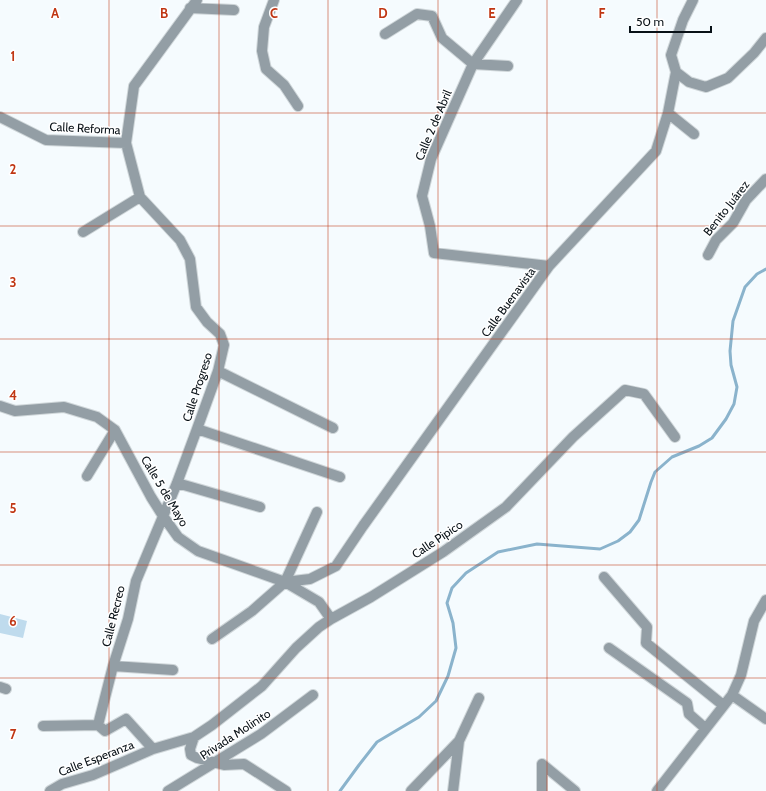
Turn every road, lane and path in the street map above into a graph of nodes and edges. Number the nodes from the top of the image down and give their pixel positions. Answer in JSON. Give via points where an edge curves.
{"nodes":[{"id":1,"x":274,"y":0,"type":"edge"},
{"id":2,"x":517,"y":0,"type":"edge"},
{"id":3,"x":691,"y":1,"type":"edge"},
{"id":4,"x":194,"y":4,"type":"edge"},
{"id":5,"x":234,"y":10,"type":"dead end"},
{"id":6,"x":385,"y":34,"type":"dead end"},
{"id":7,"x":766,"y":38,"type":"edge"},
{"id":8,"x":474,"y":64,"type":"junction"},
{"id":9,"x":508,"y":66,"type":"dead end"},
{"id":10,"x":676,"y":72,"type":"junction"},
{"id":11,"x":298,"y":106,"type":"dead end"},
{"id":12,"x":668,"y":113,"type":"junction"},
{"id":13,"x":0,"y":117,"type":"edge"},
{"id":14,"x":694,"y":134,"type":"dead end"},
{"id":15,"x":126,"y":143,"type":"junction"},
{"id":16,"x":766,"y":179,"type":"edge"},
{"id":17,"x":140,"y":197,"type":"junction"},
{"id":18,"x":83,"y":232,"type":"dead end"},
{"id":19,"x":708,"y":255,"type":"dead end"},
{"id":20,"x":549,"y":266,"type":"junction"},
{"id":21,"x":218,"y":371,"type":"junction"},
{"id":22,"x":0,"y":406,"type":"edge"},
{"id":23,"x":333,"y":428,"type":"dead end"},
{"id":24,"x":197,"y":429,"type":"junction"},
{"id":25,"x":115,"y":430,"type":"junction"},
{"id":26,"x":675,"y":437,"type":"dead end"},
{"id":27,"x":87,"y":476,"type":"dead end"},
{"id":28,"x":340,"y":477,"type":"dead end"},
{"id":29,"x":176,"y":483,"type":"junction"},
{"id":30,"x":260,"y":507,"type":"dead end"},
{"id":31,"x":317,"y":512,"type":"dead end"},
{"id":32,"x":163,"y":516,"type":"junction"},
{"id":33,"x":604,"y":577,"type":"dead end"},
{"id":34,"x":285,"y":582,"type":"junction"},
{"id":35,"x":766,"y":600,"type":"edge"},
{"id":36,"x":331,"y":619,"type":"junction"},
{"id":37,"x":212,"y":639,"type":"dead end"},
{"id":38,"x":610,"y":648,"type":"dead end"},
{"id":39,"x":113,"y":666,"type":"junction"},
{"id":40,"x":173,"y":670,"type":"dead end"},
{"id":41,"x":732,"y":694,"type":"junction"},
{"id":42,"x":313,"y":695,"type":"dead end"},
{"id":43,"x":479,"y":698,"type":"dead end"},
{"id":44,"x":723,"y":705,"type":"junction"},
{"id":45,"x":766,"y":719,"type":"edge"},
{"id":46,"x":98,"y":725,"type":"junction"},
{"id":47,"x":43,"y":726,"type":"dead end"},
{"id":48,"x":705,"y":728,"type":"junction"},
{"id":49,"x":194,"y":737,"type":"junction"},
{"id":50,"x":460,"y":741,"type":"junction"},
{"id":51,"x":153,"y":749,"type":"junction"},
{"id":52,"x":214,"y":763,"type":"junction"},
{"id":53,"x":50,"y":791,"type":"edge"},
{"id":54,"x":168,"y":791,"type":"edge"},
{"id":55,"x":286,"y":791,"type":"edge"},
{"id":56,"x":411,"y":791,"type":"edge"},
{"id":57,"x":453,"y":791,"type":"edge"},
{"id":58,"x":542,"y":791,"type":"edge"},
{"id":59,"x":575,"y":791,"type":"edge"},
{"id":60,"x":657,"y":791,"type":"edge"}],
"edges":[{"from":1,"to":11,"type":"street","via":[[264,27],[262,51],[266,69],[284,85]]},
{"from":2,"to":8,"type":"street","name":"Calle 2 de Abril"},
{"from":3,"to":10,"type":"street","name":"Calle Buenavista","via":[[671,54]]},
{"from":4,"to":5,"type":"street"},
{"from":4,"to":15,"type":"street","name":"Calle Progreso","via":[[134,86]]},
{"from":6,"to":8,"type":"street","via":[[417,14],[432,16],[442,38]]},
{"from":7,"to":10,"type":"street","via":[[728,78],[706,87],[689,82]]},
{"from":8,"to":9,"type":"street"},
{"from":8,"to":20,"type":"street","name":"Calle 2 de Abril","via":[[431,159],[422,196],[434,253]]},
{"from":10,"to":12,"type":"street","name":"Calle Buenavista"},
{"from":12,"to":14,"type":"street"},
{"from":12,"to":20,"type":"street","name":"Calle Buenavista","via":[[656,151]]},
{"from":13,"to":15,"type":"street","name":"Calle Reforma","via":[[46,140]]},
{"from":15,"to":17,"type":"street","name":"Calle Progreso"},
{"from":16,"to":19,"type":"street","name":"Benito Juárez","via":[[746,200]]},
{"from":17,"to":18,"type":"street"},
{"from":17,"to":21,"type":"street","name":"Calle Progreso","via":[[180,240],[190,259],[196,307],[220,334],[224,345]]},
{"from":20,"to":34,"type":"street","name":"Calle Buenavista","via":[[336,566],[310,579]]},
{"from":21,"to":23,"type":"street"},
{"from":21,"to":24,"type":"street","name":"Calle Progreso"},
{"from":22,"to":25,"type":"street","name":"Calle 5 de Mayo","via":[[15,411],[64,407],[97,417]]},
{"from":24,"to":28,"type":"street"},
{"from":24,"to":29,"type":"street","name":"Calle Progreso"},
{"from":25,"to":27,"type":"street"},
{"from":25,"to":32,"type":"street","name":"Calle 5 de Mayo"},
{"from":26,"to":36,"type":"street","name":"Calle Pipico","via":[[644,394],[625,390],[573,437],[506,507],[443,552]]},
{"from":29,"to":30,"type":"street"},
{"from":29,"to":32,"type":"street","name":"Calle Progreso"},
{"from":31,"to":34,"type":"street"},
{"from":32,"to":34,"type":"street","name":"Calle 5 de Mayo","via":[[178,537],[198,551]]},
{"from":32,"to":39,"type":"street","name":"Calle Recreo","via":[[136,581],[128,620]]},
{"from":33,"to":44,"type":"street","via":[[647,627],[646,643]]},
{"from":34,"to":36,"type":"street","name":"Calle 5 de Mayo","via":[[320,602]]},
{"from":34,"to":37,"type":"street","via":[[252,611]]},
{"from":35,"to":41,"type":"street","via":[[754,621],[741,675]]},
{"from":36,"to":49,"type":"street","name":"Calle Pipico","via":[[296,648],[262,686]]},
{"from":38,"to":48,"type":"street","via":[[687,702],[689,714]]},
{"from":39,"to":40,"type":"street"},
{"from":39,"to":46,"type":"street","name":"Calle Recreo"},
{"from":41,"to":44,"type":"street"},
{"from":41,"to":45,"type":"street"},
{"from":42,"to":52,"type":"street","name":"Privada Molinito","via":[[260,734]]},
{"from":43,"to":50,"type":"street"},
{"from":44,"to":48,"type":"street"},
{"from":46,"to":47,"type":"street","name":"Calle Esperanza"},
{"from":46,"to":51,"type":"street","name":"Calle Esperanza","via":[[105,731],[126,720]]},
{"from":48,"to":60,"type":"street"},
{"from":49,"to":51,"type":"street","name":"Calle Esperanza"},
{"from":49,"to":52,"type":"street","via":[[190,748],[191,755]]},
{"from":50,"to":56,"type":"street"},
{"from":50,"to":57,"type":"street"},
{"from":51,"to":53,"type":"street","name":"Calle Esperanza"},
{"from":52,"to":54,"type":"street","name":"Privada Molinito"},
{"from":52,"to":55,"type":"street","via":[[244,764]]},
{"from":58,"to":59,"type":"street","via":[[542,764]]}]}
